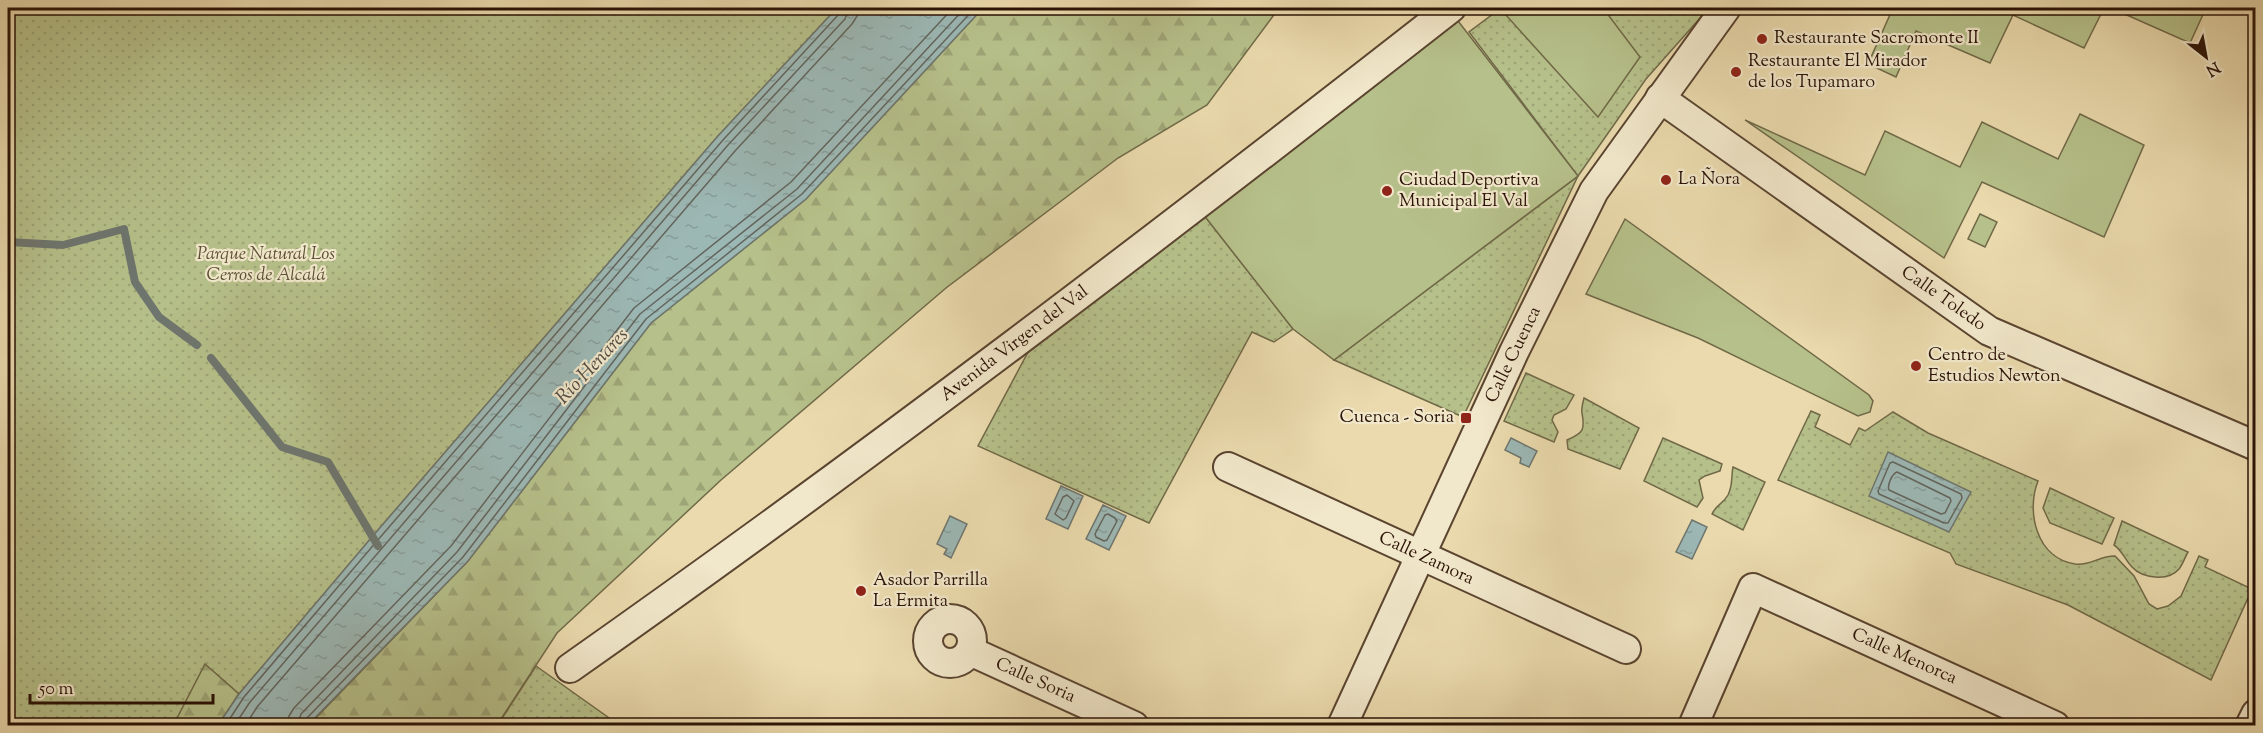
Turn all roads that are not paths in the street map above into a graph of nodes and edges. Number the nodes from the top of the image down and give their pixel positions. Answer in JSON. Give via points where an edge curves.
{"nodes":[{"id":1,"x":1452,"y":8,"type":"edge"},
{"id":2,"x":1726,"y":8,"type":"edge"},
{"id":3,"x":1660,"y":98,"type":"junction"},
{"id":4,"x":2256,"y":446,"type":"edge"},
{"id":5,"x":1228,"y":467,"type":"dead end"},
{"id":6,"x":1419,"y":556,"type":"junction"},
{"id":7,"x":1626,"y":649,"type":"dead end"},
{"id":8,"x":970,"y":651,"type":"dead end"},
{"id":9,"x":570,"y":668,"type":"dead end"},
{"id":10,"x":2256,"y":714,"type":"edge"},
{"id":11,"x":1134,"y":726,"type":"edge"},
{"id":12,"x":1342,"y":726,"type":"edge"},
{"id":13,"x":1693,"y":726,"type":"edge"},
{"id":14,"x":2055,"y":726,"type":"edge"},
{"id":15,"x":2250,"y":726,"type":"edge"}],
"edges":[{"from":1,"to":9,"type":"street","name":"Avenida Virgen del Val","via":[[857,462]]},
{"from":2,"to":3,"type":"street","name":"Calle Cuenca"},
{"from":3,"to":4,"type":"street","name":"Calle Toledo","via":[[1989,331]]},
{"from":3,"to":6,"type":"street","name":"Calle Cuenca","via":[[1594,191]]},
{"from":5,"to":6,"type":"street","name":"Calle Zamora"},
{"from":6,"to":7,"type":"street","name":"Calle Zamora"},
{"from":6,"to":12,"type":"street","name":"Calle Cuenca"},
{"from":8,"to":11,"type":"street","name":"Calle Soria"},
{"from":10,"to":15,"type":"street"},
{"from":13,"to":14,"type":"street","name":"Calle Menorca","via":[[1753,588]]}]}
